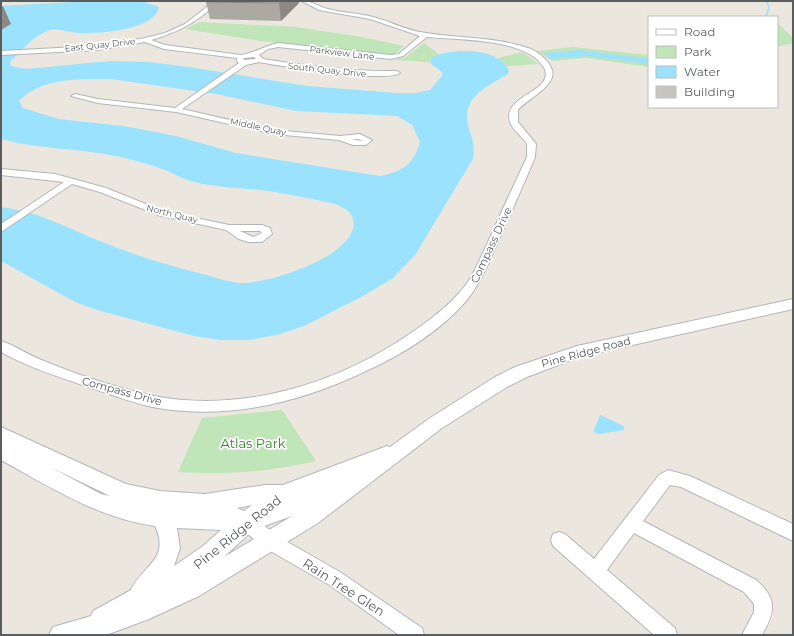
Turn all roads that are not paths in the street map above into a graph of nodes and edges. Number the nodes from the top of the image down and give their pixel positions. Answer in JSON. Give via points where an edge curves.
{"nodes":[{"id":1,"x":305,"y":1,"type":"edge"},
{"id":2,"x":213,"y":3,"type":"edge"},
{"id":3,"x":425,"y":35,"type":"junction"},
{"id":4,"x":144,"y":40,"type":"junction"},
{"id":5,"x":1,"y":53,"type":"edge"},
{"id":6,"x":256,"y":58,"type":"junction"},
{"id":7,"x":243,"y":60,"type":"junction"},
{"id":8,"x":397,"y":73,"type":"dead end"},
{"id":9,"x":75,"y":96,"type":"dead end"},
{"id":10,"x":176,"y":110,"type":"junction"},
{"id":11,"x":340,"y":138,"type":"dead end"},
{"id":12,"x":1,"y":172,"type":"edge"},
{"id":13,"x":71,"y":181,"type":"junction"},
{"id":14,"x":229,"y":228,"type":"dead end"},
{"id":15,"x":1,"y":229,"type":"edge"},
{"id":16,"x":793,"y":304,"type":"edge"},
{"id":17,"x":1,"y":346,"type":"edge"},
{"id":18,"x":1,"y":435,"type":"edge"},
{"id":19,"x":399,"y":449,"type":"junction"},
{"id":20,"x":1,"y":451,"type":"edge"},
{"id":21,"x":342,"y":492,"type":"junction"},
{"id":22,"x":283,"y":494,"type":"junction"},
{"id":23,"x":205,"y":503,"type":"junction"},
{"id":24,"x":161,"y":517,"type":"junction"},
{"id":25,"x":246,"y":522,"type":"junction"},
{"id":26,"x":630,"y":523,"type":"junction"},
{"id":27,"x":793,"y":533,"type":"edge"},
{"id":28,"x":559,"y":540,"type":"dead end"},
{"id":29,"x":271,"y":542,"type":"junction"},
{"id":30,"x":595,"y":571,"type":"junction"},
{"id":31,"x":130,"y":602,"type":"junction"},
{"id":32,"x":71,"y":632,"type":"edge"},
{"id":33,"x":415,"y":635,"type":"edge"},
{"id":34,"x":668,"y":635,"type":"edge"},
{"id":35,"x":751,"y":635,"type":"edge"}],
"edges":[{"from":1,"to":3,"type":"street","name":"Compass Drive","via":[[324,10],[370,18]]},
{"from":2,"to":4,"type":"street","name":"East Quay Drive","via":[[186,25]]},
{"from":3,"to":6,"type":"street","name":"Parkview Lane","via":[[401,54],[391,57],[278,45],[266,48]]},
{"from":3,"to":17,"type":"street","name":"Compass Drive","via":[[513,45],[540,58],[549,71],[548,79],[543,86],[516,108],[513,115],[514,123],[534,149],[477,277],[457,306],[432,326],[374,362],[336,381],[289,395],[238,404],[193,406],[157,402],[60,373]]},
{"from":4,"to":5,"type":"street","name":"East Quay Drive","via":[[106,46]]},
{"from":4,"to":7,"type":"street","via":[[164,47]]},
{"from":6,"to":7,"type":"street"},
{"from":6,"to":8,"type":"street","name":"South Quay Drive","via":[[328,71],[359,74]]},
{"from":7,"to":10,"type":"street","via":[[234,70]]},
{"from":9,"to":10,"type":"street","name":"Middle Quay"},
{"from":10,"to":11,"type":"street","name":"Middle Quay","via":[[274,132]]},
{"from":12,"to":13,"type":"street","name":"North Quay"},
{"from":13,"to":14,"type":"street","name":"North Quay","via":[[104,190],[161,213]]},
{"from":13,"to":15,"type":"street"},
{"from":16,"to":19,"type":"street","name":"Pine Ridge Road","via":[[577,352],[539,364],[502,382]]},
{"from":18,"to":23,"type":"street","via":[[124,493],[160,500]]},
{"from":19,"to":21,"type":"street","name":"Pine Ridge Road","via":[[376,469]]},
{"from":19,"to":22,"type":"street","name":"Pine Ridge Road"},
{"from":20,"to":24,"type":"street","via":[[97,502],[138,514]]},
{"from":21,"to":25,"type":"street"},
{"from":21,"to":29,"type":"street","name":"Pine Ridge Road"},
{"from":22,"to":23,"type":"street","via":[[265,494]]},
{"from":22,"to":25,"type":"street","name":"Pine Ridge Road"},
{"from":23,"to":25,"type":"street"},
{"from":24,"to":25,"type":"street"},
{"from":24,"to":31,"type":"street","via":[[170,540],[168,558],[154,580]]},
{"from":25,"to":29,"type":"street","name":"Rain Tree Glen"},
{"from":25,"to":31,"type":"street","name":"Pine Ridge Road","via":[[212,554],[190,570]]},
{"from":26,"to":27,"type":"street","via":[[668,477]]},
{"from":26,"to":30,"type":"street"},
{"from":26,"to":35,"type":"street","via":[[757,591],[765,603],[765,610]]},
{"from":28,"to":30,"type":"street"},
{"from":29,"to":32,"type":"street","name":"Pine Ridge Road","via":[[165,601],[115,621]]},
{"from":29,"to":33,"type":"street","name":"Rain Tree Glen","via":[[334,578]]},
{"from":30,"to":34,"type":"street"},
{"from":31,"to":32,"type":"street","name":"Pine Ridge Road"}]}
